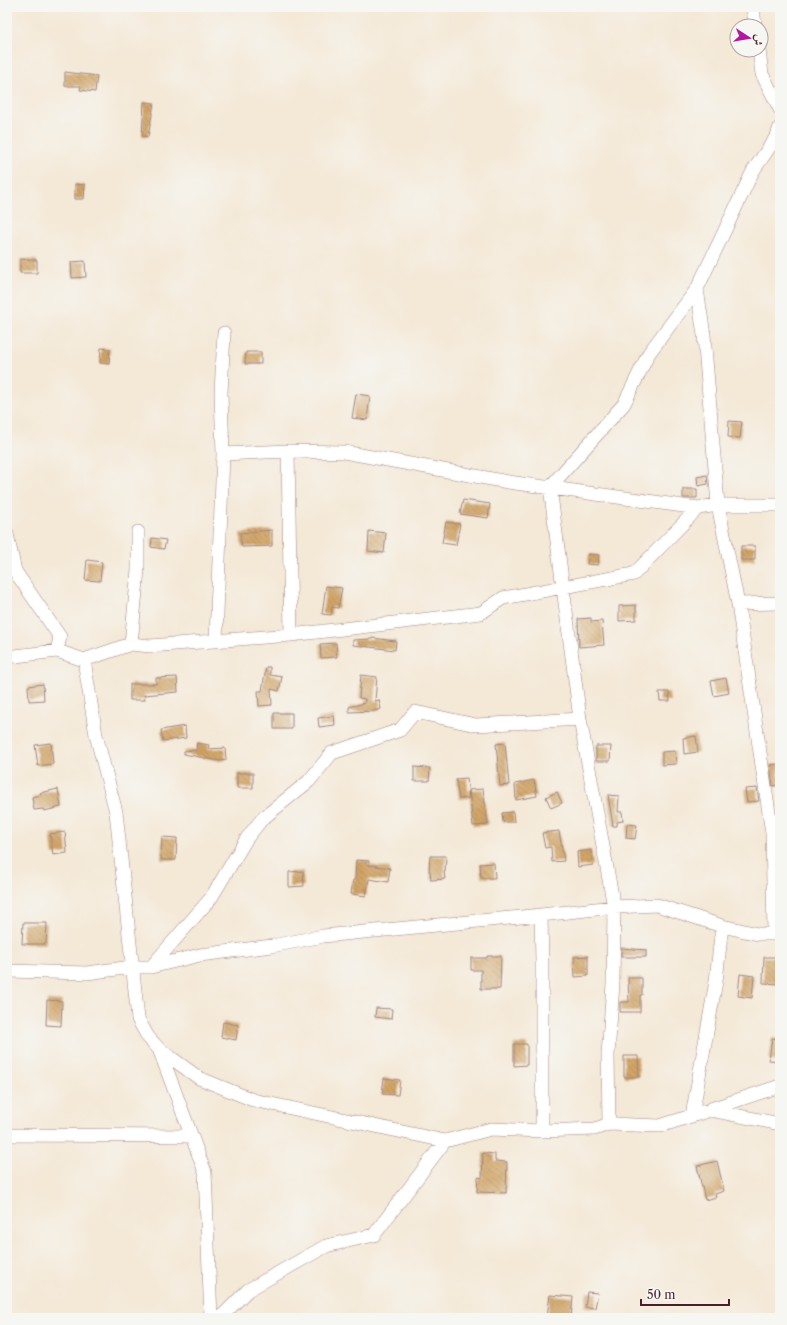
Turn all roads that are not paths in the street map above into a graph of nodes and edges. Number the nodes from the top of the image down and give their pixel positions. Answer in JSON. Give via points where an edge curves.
{"nodes":[{"id":1,"x":753,"y":7,"type":"edge"},
{"id":2,"x":754,"y":18,"type":"edge"},
{"id":3,"x":760,"y":58,"type":"edge"},
{"id":4,"x":780,"y":109,"type":"edge"},
{"id":5,"x":780,"y":126,"type":"edge"},
{"id":6,"x":697,"y":289,"type":"junction"},
{"id":7,"x":224,"y":333,"type":"dead end"},
{"id":8,"x":288,"y":451,"type":"junction"},
{"id":9,"x":223,"y":454,"type":"junction"},
{"id":10,"x":550,"y":487,"type":"junction"},
{"id":11,"x":718,"y":505,"type":"junction"},
{"id":12,"x":780,"y":505,"type":"edge"},
{"id":13,"x":698,"y":508,"type":"junction"},
{"id":14,"x":138,"y":532,"type":"dead end"},
{"id":15,"x":7,"y":534,"type":"edge"},
{"id":16,"x":563,"y":587,"type":"junction"},
{"id":17,"x":780,"y":603,"type":"edge"},
{"id":18,"x":738,"y":604,"type":"junction"},
{"id":19,"x":292,"y":635,"type":"junction"},
{"id":20,"x":216,"y":640,"type":"junction"},
{"id":21,"x":131,"y":644,"type":"junction"},
{"id":22,"x":57,"y":651,"type":"junction"},
{"id":23,"x":7,"y":657,"type":"edge"},
{"id":24,"x":84,"y":660,"type":"junction"},
{"id":25,"x":580,"y":719,"type":"junction"},
{"id":26,"x":614,"y":907,"type":"junction"},
{"id":27,"x":541,"y":915,"type":"junction"},
{"id":28,"x":722,"y":926,"type":"junction"},
{"id":29,"x":777,"y":934,"type":"edge"},
{"id":30,"x":151,"y":966,"type":"junction"},
{"id":31,"x":132,"y":967,"type":"junction"},
{"id":32,"x":7,"y":971,"type":"edge"},
{"id":33,"x":159,"y":1049,"type":"junction"},
{"id":34,"x":780,"y":1086,"type":"edge"},
{"id":35,"x":710,"y":1110,"type":"junction"},
{"id":36,"x":692,"y":1116,"type":"junction"},
{"id":37,"x":609,"y":1124,"type":"junction"},
{"id":38,"x":780,"y":1124,"type":"edge"},
{"id":39,"x":542,"y":1131,"type":"junction"},
{"id":40,"x":7,"y":1134,"type":"edge"},
{"id":41,"x":192,"y":1136,"type":"junction"},
{"id":42,"x":445,"y":1141,"type":"junction"},
{"id":43,"x":211,"y":1318,"type":"edge"},
{"id":44,"x":216,"y":1318,"type":"edge"}],
"edges":[{"from":1,"to":2,"type":"street"},
{"from":3,"to":4,"type":"street","via":[[762,74]]},
{"from":5,"to":6,"type":"street","via":[[777,136],[753,171]]},
{"from":6,"to":10,"type":"street","via":[[649,353],[624,404]]},
{"from":6,"to":11,"type":"street","via":[[704,335]]},
{"from":7,"to":9,"type":"street","via":[[221,393]]},
{"from":8,"to":9,"type":"street"},
{"from":8,"to":10,"type":"street","via":[[344,452],[508,482]]},
{"from":8,"to":19,"type":"street"},
{"from":9,"to":20,"type":"street"},
{"from":10,"to":13,"type":"street"},
{"from":10,"to":16,"type":"street"},
{"from":11,"to":12,"type":"street"},
{"from":11,"to":13,"type":"street"},
{"from":11,"to":18,"type":"street"},
{"from":13,"to":16,"type":"street","via":[[634,574]]},
{"from":14,"to":21,"type":"street","via":[[138,570]]},
{"from":15,"to":22,"type":"street","via":[[14,570],[60,638]]},
{"from":16,"to":19,"type":"street","via":[[503,598],[481,612]]},
{"from":16,"to":25,"type":"street"},
{"from":17,"to":18,"type":"street"},
{"from":18,"to":29,"type":"street","via":[[772,833]]},
{"from":19,"to":20,"type":"street"},
{"from":20,"to":21,"type":"street","via":[[150,646]]},
{"from":21,"to":24,"type":"street"},
{"from":22,"to":23,"type":"street"},
{"from":22,"to":24,"type":"street"},
{"from":24,"to":31,"type":"street","via":[[96,736],[116,812]]},
{"from":25,"to":26,"type":"street"},
{"from":25,"to":30,"type":"street","via":[[476,725],[415,712],[400,730],[332,754],[309,781],[262,818],[211,898]]},
{"from":26,"to":27,"type":"street"},
{"from":26,"to":28,"type":"street","via":[[657,905]]},
{"from":26,"to":37,"type":"street","via":[[613,984],[608,1054]]},
{"from":27,"to":30,"type":"street","via":[[323,936],[272,946],[200,955]]},
{"from":27,"to":39,"type":"street"},
{"from":28,"to":29,"type":"street","via":[[758,934]]},
{"from":28,"to":36,"type":"street","via":[[716,981]]},
{"from":30,"to":31,"type":"street"},
{"from":31,"to":32,"type":"street","via":[[87,973]]},
{"from":31,"to":33,"type":"street","via":[[138,1019],[148,1037]]},
{"from":33,"to":41,"type":"street"},
{"from":33,"to":42,"type":"street","via":[[199,1078],[253,1100]]},
{"from":34,"to":35,"type":"street"},
{"from":35,"to":36,"type":"street"},
{"from":35,"to":38,"type":"street"},
{"from":36,"to":37,"type":"street","via":[[660,1126]]},
{"from":37,"to":39,"type":"street","via":[[595,1129]]},
{"from":39,"to":42,"type":"street","via":[[491,1129]]},
{"from":40,"to":41,"type":"street"},
{"from":41,"to":43,"type":"street","via":[[205,1172]]},
{"from":42,"to":44,"type":"street","via":[[374,1235],[326,1246],[248,1290],[222,1316]]}]}
